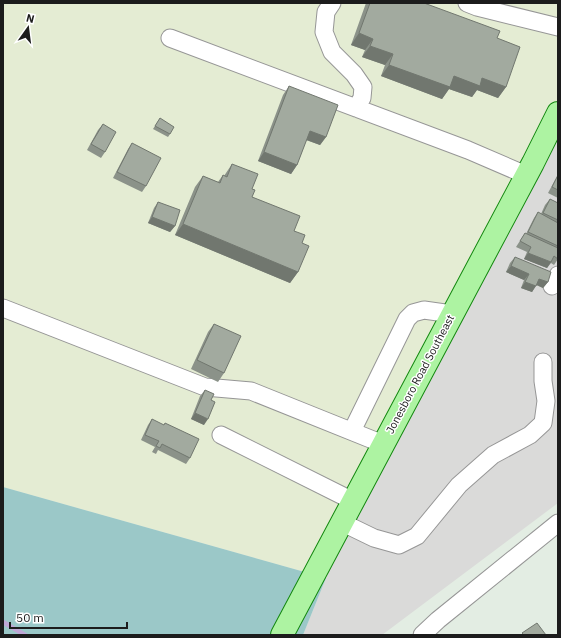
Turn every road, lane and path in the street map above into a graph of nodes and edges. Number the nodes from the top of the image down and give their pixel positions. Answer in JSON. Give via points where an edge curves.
{"nodes":[{"id":1,"x":332,"y":3,"type":"edge"},
{"id":2,"x":467,"y":3,"type":"edge"},
{"id":3,"x":558,"y":27,"type":"edge"},
{"id":4,"x":170,"y":38,"type":"dead end"},
{"id":5,"x":356,"y":108,"type":"junction"},
{"id":6,"x":558,"y":113,"type":"edge"},
{"id":7,"x":526,"y":175,"type":"junction"},
{"id":8,"x":3,"y":308,"type":"edge"},
{"id":9,"x":452,"y":314,"type":"junction"},
{"id":10,"x":542,"y":362,"type":"dead end"},
{"id":11,"x":352,"y":432,"type":"junction"},
{"id":12,"x":221,"y":435,"type":"dead end"},
{"id":13,"x":383,"y":444,"type":"junction"},
{"id":14,"x":353,"y":501,"type":"junction"},
{"id":15,"x":342,"y":522,"type":"junction"},
{"id":16,"x":558,"y":523,"type":"edge"},
{"id":17,"x":282,"y":635,"type":"edge"},
{"id":18,"x":422,"y":635,"type":"edge"}],
"edges":[{"from":1,"to":5,"type":"lane","via":[[326,12],[324,32],[332,52],[363,86],[362,98]]},
{"from":2,"to":3,"type":"lane"},
{"from":4,"to":5,"type":"lane"},
{"from":5,"to":7,"type":"lane"},
{"from":6,"to":7,"type":"main road","name":"Jonesboro Road Southeast"},
{"from":7,"to":9,"type":"main road","name":"Jonesboro Road Southeast"},
{"from":8,"to":11,"type":"lane","via":[[205,387],[251,391]]},
{"from":9,"to":11,"type":"lane","via":[[424,310],[413,312],[406,319]]},
{"from":9,"to":13,"type":"main road","name":"Jonesboro Road Southeast"},
{"from":10,"to":15,"type":"lane","via":[[546,402],[543,423],[530,435],[493,455],[459,485],[417,536],[399,545],[374,538]]},
{"from":11,"to":13,"type":"lane"},
{"from":12,"to":14,"type":"lane"},
{"from":13,"to":14,"type":"main road","name":"Jonesboro Road Southeast"},
{"from":14,"to":15,"type":"main road","name":"Jonesboro Road Southeast"},
{"from":15,"to":17,"type":"main road","name":"Jonesboro Road Southeast"},
{"from":16,"to":18,"type":"lane"}]}
